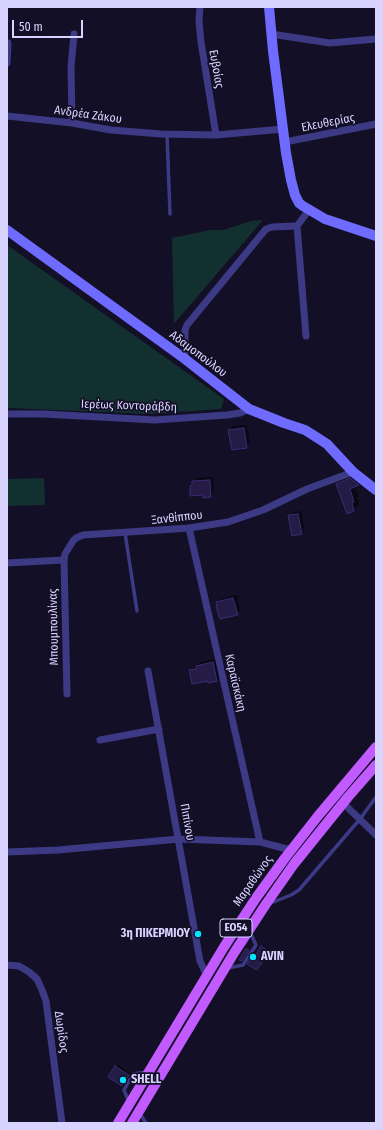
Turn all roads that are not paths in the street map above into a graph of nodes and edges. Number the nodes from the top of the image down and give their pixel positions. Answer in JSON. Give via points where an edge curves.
{"nodes":[{"id":1,"x":200,"y":7,"type":"edge"},
{"id":2,"x":269,"y":7,"type":"edge"},
{"id":3,"x":74,"y":34,"type":"dead end"},
{"id":4,"x":271,"y":34,"type":"junction"},
{"id":5,"x":376,"y":38,"type":"edge"},
{"id":6,"x":8,"y":43,"type":"edge"},
{"id":7,"x":7,"y":63,"type":"edge"},
{"id":8,"x":7,"y":116,"type":"edge"},
{"id":9,"x":72,"y":123,"type":"junction"},
{"id":10,"x":376,"y":124,"type":"edge"},
{"id":11,"x":283,"y":129,"type":"junction"},
{"id":12,"x":167,"y":134,"type":"junction"},
{"id":13,"x":216,"y":135,"type":"junction"},
{"id":14,"x":285,"y":142,"type":"junction"},
{"id":15,"x":309,"y":210,"type":"junction"},
{"id":16,"x":170,"y":214,"type":"dead end"},
{"id":17,"x":297,"y":226,"type":"junction"},
{"id":18,"x":7,"y":230,"type":"edge"},
{"id":19,"x":376,"y":236,"type":"edge"},
{"id":20,"x":306,"y":336,"type":"dead end"},
{"id":21,"x":185,"y":359,"type":"junction"},
{"id":22,"x":249,"y":409,"type":"junction"},
{"id":23,"x":7,"y":414,"type":"edge"},
{"id":24,"x":353,"y":472,"type":"junction"},
{"id":25,"x":376,"y":490,"type":"edge"},
{"id":26,"x":189,"y":528,"type":"junction"},
{"id":27,"x":125,"y":533,"type":"junction"},
{"id":28,"x":64,"y":560,"type":"junction"},
{"id":29,"x":7,"y":563,"type":"edge"},
{"id":30,"x":137,"y":611,"type":"dead end"},
{"id":31,"x":148,"y":671,"type":"dead end"},
{"id":32,"x":67,"y":694,"type":"dead end"},
{"id":33,"x":159,"y":729,"type":"junction"},
{"id":34,"x":100,"y":740,"type":"dead end"},
{"id":35,"x":376,"y":747,"type":"edge"},
{"id":36,"x":376,"y":765,"type":"edge"},
{"id":37,"x":376,"y":797,"type":"edge"},
{"id":38,"x":343,"y":803,"type":"junction"},
{"id":39,"x":360,"y":820,"type":"junction"},
{"id":40,"x":376,"y":835,"type":"edge"},
{"id":41,"x":179,"y":839,"type":"junction"},
{"id":42,"x":260,"y":842,"type":"junction"},
{"id":43,"x":291,"y":850,"type":"junction"},
{"id":44,"x":7,"y":852,"type":"edge"},
{"id":45,"x":266,"y":904,"type":"junction"},
{"id":46,"x":249,"y":930,"type":"junction"},
{"id":47,"x":7,"y":965,"type":"edge"},
{"id":48,"x":225,"y":968,"type":"junction"},
{"id":49,"x":207,"y":976,"type":"junction"},
{"id":50,"x":139,"y":1111,"type":"junction"},
{"id":51,"x":62,"y":1123,"type":"edge"},
{"id":52,"x":118,"y":1123,"type":"edge"},
{"id":53,"x":132,"y":1123,"type":"edge"},
{"id":54,"x":146,"y":1123,"type":"edge"}],
"edges":[{"from":1,"to":13,"type":"street","name":"Ευβοίας","via":[[200,42]]},
{"from":2,"to":4,"type":"street"},
{"from":3,"to":9,"type":"street"},
{"from":4,"to":5,"type":"street","via":[[330,43]]},
{"from":4,"to":11,"type":"street"},
{"from":6,"to":7,"type":"street"},
{"from":8,"to":9,"type":"street","name":"Ανδρέα Ζάκου"},
{"from":9,"to":12,"type":"street","name":"Ανδρέα Ζάκου","via":[[111,130]]},
{"from":10,"to":14,"type":"street","name":"Ελευθερίας"},
{"from":11,"to":13,"type":"street","name":"Ανδρέα Ζάκου"},
{"from":11,"to":14,"type":"street"},
{"from":12,"to":13,"type":"street","name":"Ανδρέα Ζάκου"},
{"from":12,"to":16,"type":"lane"},
{"from":14,"to":15,"type":"street","via":[[290,180],[295,195]]},
{"from":15,"to":17,"type":"street"},
{"from":15,"to":19,"type":"street","via":[[325,219]]},
{"from":17,"to":20,"type":"street"},
{"from":17,"to":21,"type":"street","via":[[266,229],[186,326]]},
{"from":18,"to":21,"type":"street","name":"Αδαμοπούλου"},
{"from":21,"to":22,"type":"street","name":"Αδαμοπούλου"},
{"from":22,"to":23,"type":"street","name":"Ιερέως Κοντοράβδη","via":[[227,415],[155,420]]},
{"from":22,"to":24,"type":"street","name":"Αδαμοπούλου","via":[[305,430],[327,444]]},
{"from":24,"to":25,"type":"street","name":"Αδαμοπούλου"},
{"from":24,"to":26,"type":"street","name":"Ξανθίππου","via":[[241,518]]},
{"from":26,"to":27,"type":"street","name":"Ξανθίππου"},
{"from":26,"to":42,"type":"street","name":"Καραϊσκάκη"},
{"from":27,"to":28,"type":"street","name":"Ξανθίππου","via":[[79,536],[73,541]]},
{"from":27,"to":30,"type":"lane"},
{"from":28,"to":29,"type":"street"},
{"from":28,"to":32,"type":"street","name":"Μπουμπουλίνας"},
{"from":31,"to":33,"type":"street","name":"Πιπίνου"},
{"from":33,"to":34,"type":"street"},
{"from":33,"to":41,"type":"street","name":"Πιπίνου"},
{"from":35,"to":43,"type":"main road","name":"Μαραθώνος","number":"ΕΟ54"},
{"from":36,"to":38,"type":"main road","name":"Μαραθώνος","number":"ΕΟ54"},
{"from":37,"to":39,"type":"lane"},
{"from":38,"to":39,"type":"street"},
{"from":38,"to":45,"type":"main road","name":"Μαραθώνος","number":"ΕΟ54"},
{"from":39,"to":40,"type":"street"},
{"from":39,"to":45,"type":"lane","via":[[299,890],[288,897]]},
{"from":41,"to":42,"type":"street"},
{"from":41,"to":44,"type":"street"},
{"from":41,"to":49,"type":"street","name":"Πιπίνου","via":[[200,961]]},
{"from":42,"to":43,"type":"street"},
{"from":43,"to":49,"type":"main road","name":"Μαραθώνος","number":"ΕΟ54","via":[[256,898]]},
{"from":45,"to":46,"type":"main road","name":"Μαραθώνος","number":"ΕΟ54"},
{"from":46,"to":48,"type":"main road","name":"Μαραθώνος","number":"ΕΟ54"},
{"from":46,"to":48,"type":"lane","via":[[256,945],[243,965]]},
{"from":47,"to":51,"type":"street","name":"Δωρίδος","via":[[19,966],[37,979],[46,1001]]},
{"from":48,"to":50,"type":"main road","name":"Μαραθώνος","number":"ΕΟ54"},
{"from":49,"to":52,"type":"main road","name":"Μαραθώνος","number":"ΕΟ54"},
{"from":50,"to":53,"type":"main road","name":"Μαραθώνος","number":"ΕΟ54"},
{"from":50,"to":54,"type":"lane"}]}
